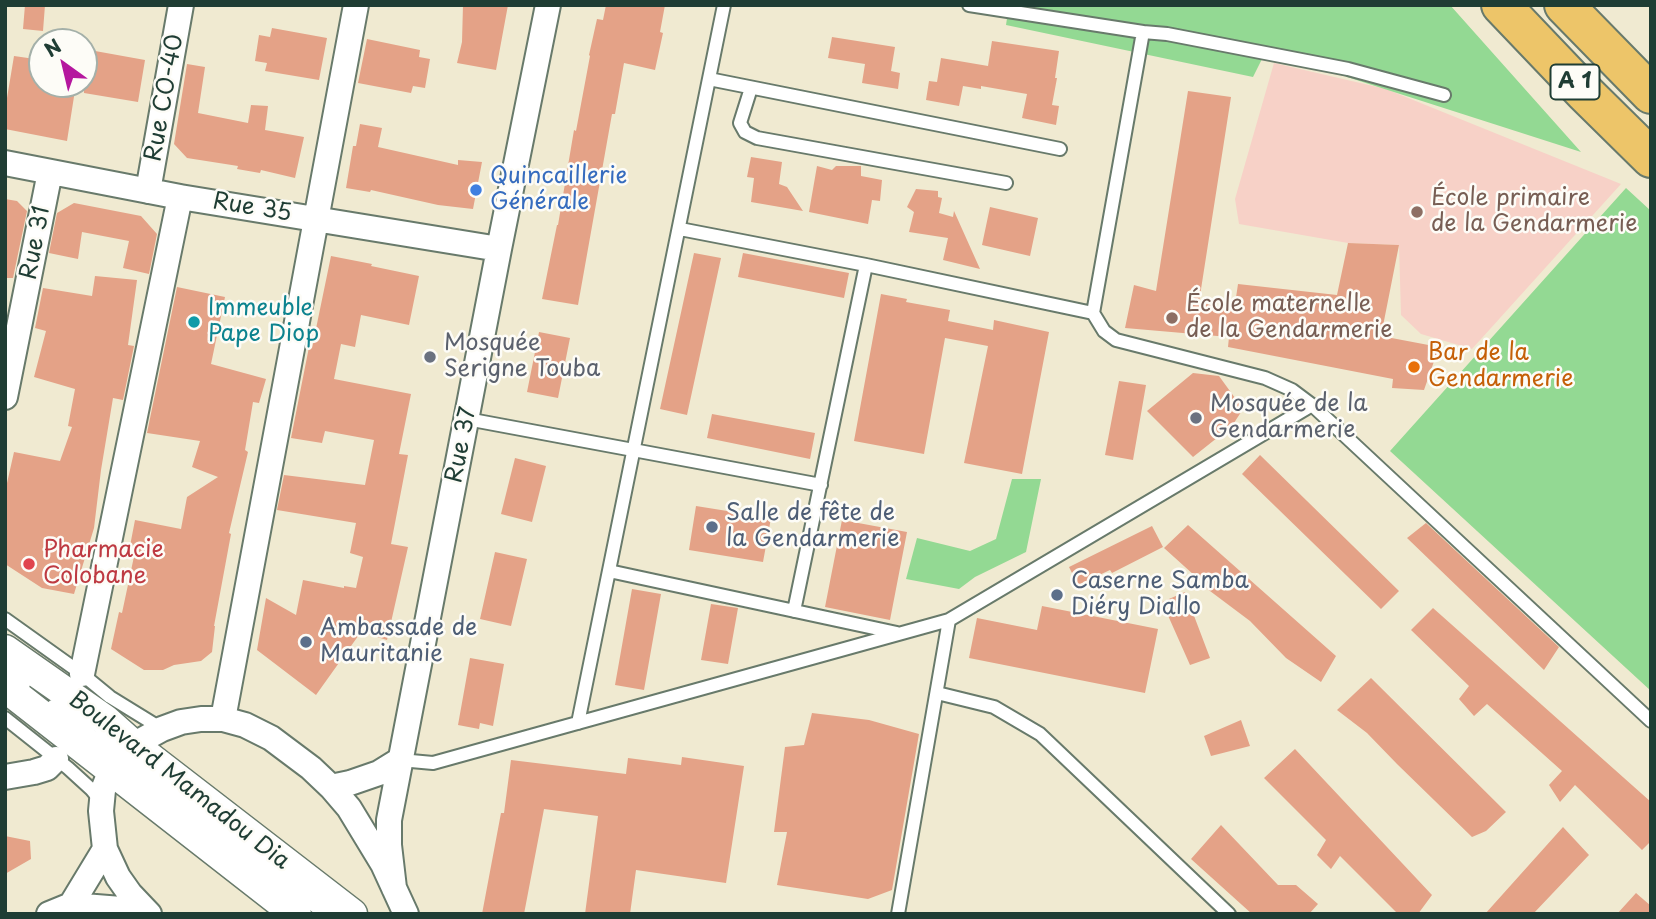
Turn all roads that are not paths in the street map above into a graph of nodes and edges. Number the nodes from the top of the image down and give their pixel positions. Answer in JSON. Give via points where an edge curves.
{"nodes":[{"id":1,"x":181,"y":5,"type":"edge"},
{"id":2,"x":356,"y":5,"type":"edge"},
{"id":3,"x":548,"y":5,"type":"edge"},
{"id":4,"x":724,"y":5,"type":"edge"},
{"id":5,"x":969,"y":5,"type":"edge"},
{"id":6,"x":1501,"y":5,"type":"edge"},
{"id":7,"x":1564,"y":5,"type":"edge"},
{"id":8,"x":1143,"y":32,"type":"junction"},
{"id":9,"x":709,"y":79,"type":"junction"},
{"id":10,"x":751,"y":88,"type":"junction"},
{"id":11,"x":1651,"y":94,"type":"edge"},
{"id":12,"x":1444,"y":95,"type":"dead end"},
{"id":13,"x":1060,"y":149,"type":"dead end"},
{"id":14,"x":1651,"y":158,"type":"edge"},
{"id":15,"x":5,"y":163,"type":"edge"},
{"id":16,"x":50,"y":172,"type":"junction"},
{"id":17,"x":1006,"y":183,"type":"dead end"},
{"id":18,"x":148,"y":191,"type":"junction"},
{"id":19,"x":180,"y":197,"type":"junction"},
{"id":20,"x":316,"y":218,"type":"junction"},
{"id":21,"x":680,"y":229,"type":"junction"},
{"id":22,"x":499,"y":249,"type":"junction"},
{"id":23,"x":866,"y":265,"type":"junction"},
{"id":24,"x":1093,"y":313,"type":"junction"},
{"id":25,"x":5,"y":397,"type":"edge"},
{"id":26,"x":1312,"y":405,"type":"junction"},
{"id":27,"x":467,"y":419,"type":"junction"},
{"id":28,"x":634,"y":451,"type":"junction"},
{"id":29,"x":821,"y":485,"type":"junction"},
{"id":30,"x":609,"y":571,"type":"junction"},
{"id":31,"x":794,"y":611,"type":"junction"},
{"id":32,"x":5,"y":619,"type":"edge"},
{"id":33,"x":949,"y":620,"type":"junction"},
{"id":34,"x":900,"y":634,"type":"junction"},
{"id":35,"x":5,"y":650,"type":"edge"},
{"id":36,"x":5,"y":669,"type":"edge"},
{"id":37,"x":82,"y":674,"type":"junction"},
{"id":38,"x":5,"y":687,"type":"edge"},
{"id":39,"x":937,"y":693,"type":"junction"},
{"id":40,"x":5,"y":719,"type":"edge"},
{"id":41,"x":223,"y":719,"type":"junction"},
{"id":42,"x":1651,"y":721,"type":"edge"},
{"id":43,"x":578,"y":723,"type":"junction"},
{"id":44,"x":162,"y":729,"type":"junction"},
{"id":45,"x":122,"y":758,"type":"junction"},
{"id":46,"x":56,"y":759,"type":"junction"},
{"id":47,"x":400,"y":760,"type":"junction"},
{"id":48,"x":5,"y":777,"type":"edge"},
{"id":49,"x":331,"y":787,"type":"junction"},
{"id":50,"x":102,"y":803,"type":"junction"},
{"id":51,"x":104,"y":849,"type":"junction"},
{"id":52,"x":394,"y":888,"type":"junction"},
{"id":53,"x":60,"y":909,"type":"edge"},
{"id":54,"x":147,"y":912,"type":"edge"},
{"id":55,"x":296,"y":914,"type":"edge"},
{"id":56,"x":324,"y":914,"type":"edge"},
{"id":57,"x":352,"y":914,"type":"edge"},
{"id":58,"x":406,"y":914,"type":"edge"},
{"id":59,"x":898,"y":914,"type":"edge"},
{"id":60,"x":1229,"y":914,"type":"edge"}],
"edges":[{"from":1,"to":18,"type":"street","name":"Rue CO-40"},
{"from":2,"to":20,"type":"street"},
{"from":3,"to":22,"type":"street","name":"Rue 37"},
{"from":4,"to":9,"type":"lane"},
{"from":5,"to":8,"type":"lane"},
{"from":6,"to":14,"type":"highway","number":"A 1"},
{"from":7,"to":11,"type":"highway","number":"A 1"},
{"from":8,"to":12,"type":"lane","via":[[1348,69]]},
{"from":8,"to":24,"type":"lane"},
{"from":9,"to":10,"type":"lane"},
{"from":9,"to":21,"type":"lane"},
{"from":10,"to":13,"type":"lane"},
{"from":10,"to":17,"type":"lane","via":[[740,123],[757,138]]},
{"from":15,"to":16,"type":"street","name":"Rue 35"},
{"from":16,"to":18,"type":"street","name":"Rue 35"},
{"from":16,"to":25,"type":"street","name":"Rue 31"},
{"from":18,"to":19,"type":"street","name":"Rue 35"},
{"from":19,"to":20,"type":"street","name":"Rue 35"},
{"from":19,"to":37,"type":"street"},
{"from":20,"to":22,"type":"street","name":"Rue 35"},
{"from":20,"to":41,"type":"street"},
{"from":21,"to":23,"type":"lane"},
{"from":21,"to":28,"type":"lane"},
{"from":22,"to":27,"type":"street","name":"Rue 37"},
{"from":23,"to":24,"type":"lane"},
{"from":23,"to":29,"type":"lane"},
{"from":24,"to":26,"type":"lane","via":[[1116,340],[1265,378]]},
{"from":26,"to":33,"type":"lane"},
{"from":26,"to":42,"type":"lane"},
{"from":27,"to":28,"type":"lane"},
{"from":27,"to":47,"type":"street","name":"Rue 37"},
{"from":28,"to":29,"type":"lane"},
{"from":28,"to":30,"type":"lane"},
{"from":29,"to":31,"type":"lane"},
{"from":30,"to":31,"type":"lane"},
{"from":30,"to":43,"type":"lane"},
{"from":31,"to":34,"type":"lane"},
{"from":32,"to":37,"type":"lane"},
{"from":33,"to":34,"type":"lane"},
{"from":33,"to":39,"type":"lane"},
{"from":34,"to":43,"type":"lane"},
{"from":35,"to":45,"type":"street","name":"Boulevard Mamadou Dia","via":[[102,719]]},
{"from":36,"to":45,"type":"lane"},
{"from":37,"to":44,"type":"lane"},
{"from":38,"to":45,"type":"street","name":"Boulevard Mamadou Dia"},
{"from":39,"to":59,"type":"lane"},
{"from":39,"to":60,"type":"lane","via":[[994,707],[1040,734]]},
{"from":40,"to":46,"type":"lane"},
{"from":41,"to":44,"type":"street","via":[[181,722]]},
{"from":41,"to":49,"type":"street","via":[[271,738]]},
{"from":43,"to":47,"type":"lane","via":[[433,763]]},
{"from":44,"to":45,"type":"street"},
{"from":45,"to":50,"type":"street","via":[[103,790]]},
{"from":45,"to":55,"type":"street","name":"Boulevard Mamadou Dia"},
{"from":45,"to":56,"type":"lane"},
{"from":45,"to":57,"type":"street","name":"Boulevard Mamadou Dia"},
{"from":46,"to":48,"type":"street","via":[[47,768]]},
{"from":46,"to":50,"type":"lane"},
{"from":47,"to":49,"type":"street","via":[[379,773]]},
{"from":47,"to":52,"type":"street","name":"Rue 37","via":[[389,820]]},
{"from":49,"to":52,"type":"street","via":[[349,808]]},
{"from":50,"to":51,"type":"street"},
{"from":51,"to":53,"type":"street"},
{"from":51,"to":54,"type":"street","via":[[118,877]]},
{"from":52,"to":58,"type":"street"},
{"from":53,"to":54,"type":"street"}]}
